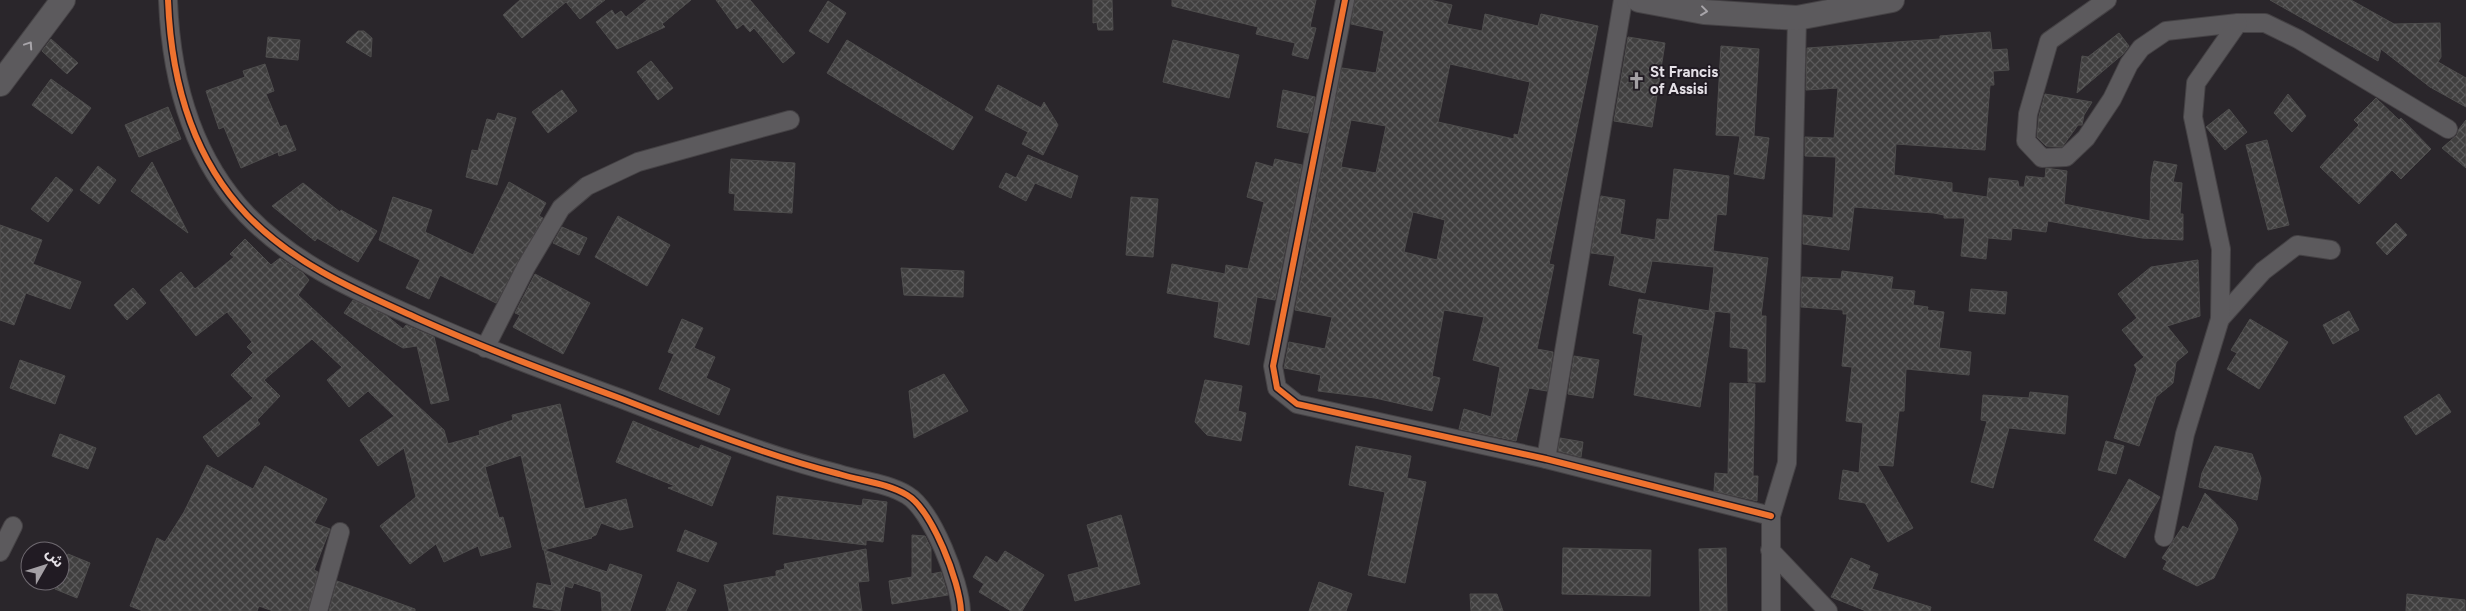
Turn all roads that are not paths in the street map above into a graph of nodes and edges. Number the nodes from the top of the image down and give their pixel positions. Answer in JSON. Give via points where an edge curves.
{"nodes":[{"id":1,"x":63,"y":0,"type":"edge"},
{"id":2,"x":168,"y":0,"type":"edge"},
{"id":3,"x":1345,"y":0,"type":"edge"},
{"id":4,"x":1623,"y":0,"type":"edge"},
{"id":5,"x":1639,"y":0,"type":"edge"},
{"id":6,"x":1892,"y":0,"type":"edge"},
{"id":7,"x":2107,"y":0,"type":"edge"},
{"id":8,"x":1796,"y":18,"type":"junction"},
{"id":9,"x":2238,"y":23,"type":"junction"},
{"id":10,"x":0,"y":84,"type":"edge"},
{"id":11,"x":790,"y":120,"type":"dead end"},
{"id":12,"x":2448,"y":129,"type":"dead end"},
{"id":13,"x":2331,"y":250,"type":"dead end"},
{"id":14,"x":2220,"y":319,"type":"junction"},
{"id":15,"x":485,"y":348,"type":"junction"},
{"id":16,"x":1546,"y":459,"type":"junction"},
{"id":17,"x":1771,"y":516,"type":"junction"},
{"id":18,"x":13,"y":526,"type":"dead end"},
{"id":19,"x":340,"y":532,"type":"dead end"},
{"id":20,"x":2164,"y":537,"type":"dead end"},
{"id":21,"x":1770,"y":550,"type":"junction"},
{"id":22,"x":0,"y":552,"type":"edge"},
{"id":23,"x":318,"y":611,"type":"edge"},
{"id":24,"x":961,"y":611,"type":"edge"},
{"id":25,"x":1771,"y":611,"type":"edge"},
{"id":26,"x":1828,"y":611,"type":"edge"}],
"edges":[{"from":10,"to":1,"type":"main road","one_way":true},
{"from":2,"to":15,"type":"street","via":[[169,34],[182,100],[198,144],[246,214],[284,250],[348,286]]},
{"from":3,"to":16,"type":"street","via":[[1273,366],[1277,388],[1297,404]]},
{"from":4,"to":16,"type":"street"},
{"from":5,"to":8,"type":"main road","one_way":true,"via":[[1704,12]]},
{"from":6,"to":8,"type":"main road"},
{"from":7,"to":9,"type":"street","via":[[2049,41],[2028,114],[2026,141],[2042,158],[2066,156],[2086,138],[2141,48],[2166,32]]},
{"from":8,"to":17,"type":"street","via":[[1787,463]]},
{"from":9,"to":12,"type":"street","via":[[2266,23],[2298,39]]},
{"from":9,"to":14,"type":"street","via":[[2196,83],[2193,117],[2221,249]]},
{"from":11,"to":15,"type":"street","via":[[638,162],[587,186],[560,208]]},
{"from":13,"to":14,"type":"street","via":[[2296,245],[2263,271]]},
{"from":14,"to":20,"type":"street","via":[[2185,434]]},
{"from":15,"to":24,"type":"street","via":[[745,445],[908,495],[924,511],[944,549]]},
{"from":16,"to":17,"type":"street"},
{"from":17,"to":21,"type":"street"},
{"from":18,"to":22,"type":"street"},
{"from":19,"to":23,"type":"street"},
{"from":21,"to":25,"type":"street"},
{"from":21,"to":26,"type":"street"}]}
